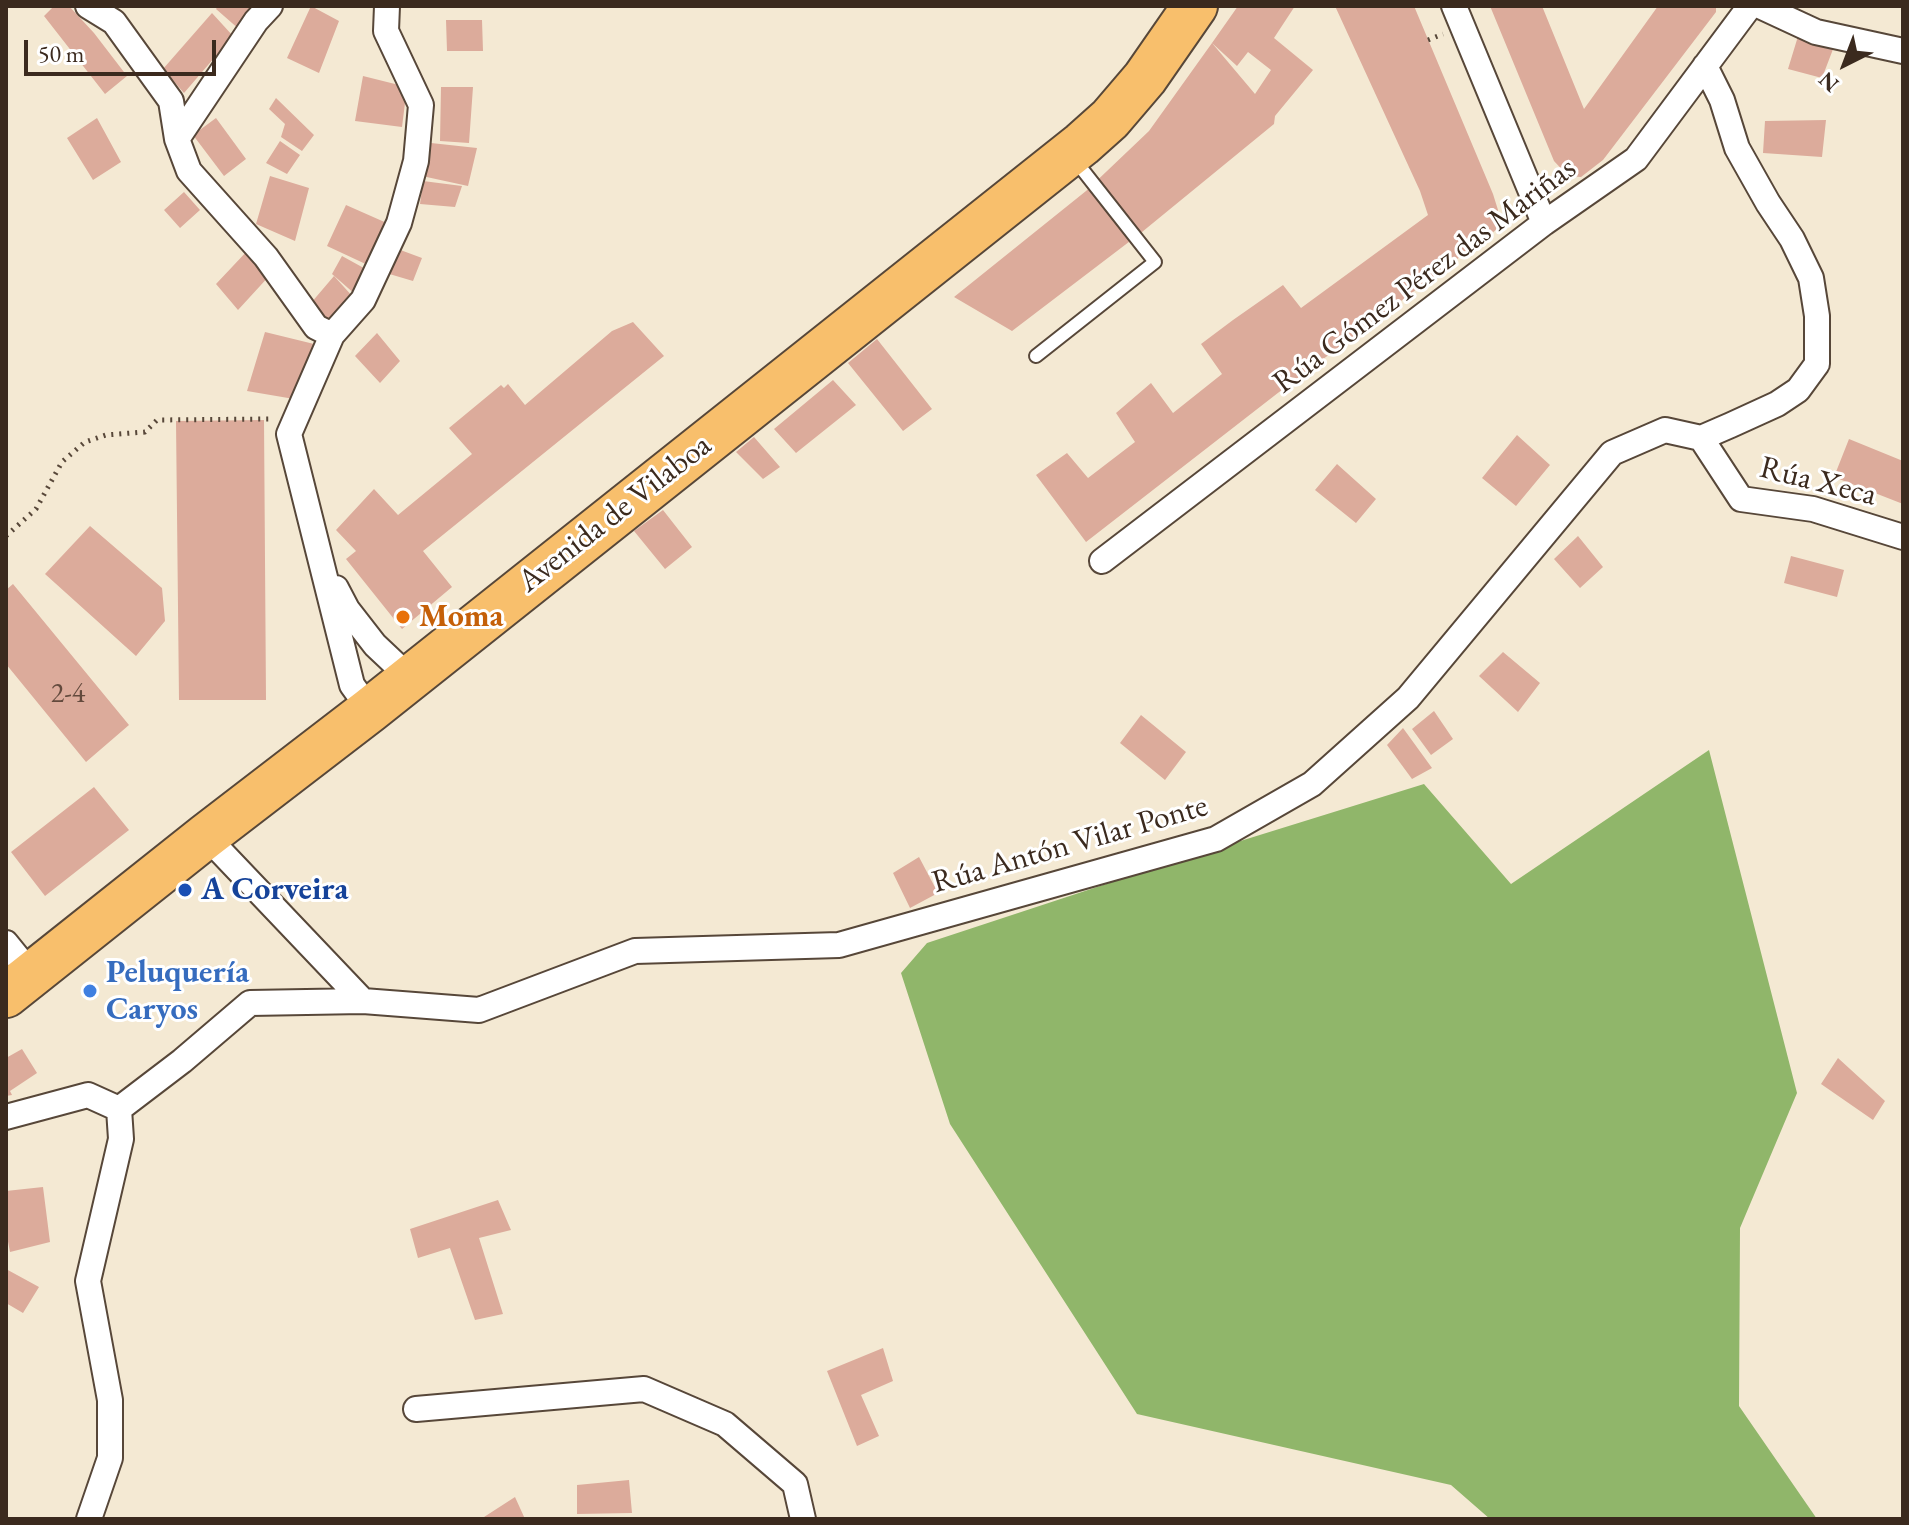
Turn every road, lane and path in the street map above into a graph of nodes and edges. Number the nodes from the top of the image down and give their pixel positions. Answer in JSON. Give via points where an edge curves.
{"nodes":[{"id":1,"x":88,"y":6,"type":"edge"},
{"id":2,"x":270,"y":6,"type":"edge"},
{"id":3,"x":387,"y":6,"type":"edge"},
{"id":4,"x":1195,"y":6,"type":"edge"},
{"id":5,"x":1454,"y":6,"type":"edge"},
{"id":6,"x":1750,"y":6,"type":"edge"},
{"id":7,"x":1760,"y":6,"type":"edge"},
{"id":8,"x":1903,"y":51,"type":"edge"},
{"id":9,"x":1705,"y":66,"type":"junction"},
{"id":10,"x":177,"y":139,"type":"junction"},
{"id":11,"x":1070,"y":154,"type":"junction"},
{"id":12,"x":1544,"y":223,"type":"junction"},
{"id":13,"x":332,"y":335,"type":"junction"},
{"id":14,"x":1036,"y":356,"type":"dead end"},
{"id":15,"x":296,"y":419,"type":"junction"},
{"id":16,"x":1701,"y":438,"type":"junction"},
{"id":17,"x":6,"y":536,"type":"edge"},
{"id":18,"x":1903,"y":537,"type":"edge"},
{"id":19,"x":320,"y":558,"type":"junction"},
{"id":20,"x":1102,"y":561,"type":"dead end"},
{"id":21,"x":375,"y":645,"type":"junction"},
{"id":22,"x":345,"y":659,"type":"junction"},
{"id":23,"x":410,"y":678,"type":"junction"},
{"id":24,"x":370,"y":710,"type":"junction"},
{"id":25,"x":206,"y":836,"type":"junction"},
{"id":26,"x":15,"y":971,"type":"edge"},
{"id":27,"x":363,"y":1001,"type":"junction"},
{"id":28,"x":119,"y":1109,"type":"junction"},
{"id":29,"x":6,"y":1117,"type":"edge"},
{"id":30,"x":416,"y":1409,"type":"dead end"},
{"id":31,"x":89,"y":1519,"type":"edge"},
{"id":32,"x":803,"y":1519,"type":"edge"}],
"edges":[{"from":1,"to":10,"type":"street","via":[[114,22],[171,101]]},
{"from":2,"to":10,"type":"street"},
{"from":3,"to":13,"type":"street","via":[[386,31],[421,105],[416,161],[399,223],[363,300]]},
{"from":4,"to":11,"type":"highway","name":"Avenida de Vilaboa","via":[[1145,78]]},
{"from":5,"to":12,"type":"street"},
{"from":6,"to":9,"type":"street","name":"Rúa Gómez Pérez das Mariñas"},
{"from":7,"to":8,"type":"street","via":[[1816,32]]},
{"from":9,"to":12,"type":"street","name":"Rúa Gómez Pérez das Mariñas","via":[[1636,159]]},
{"from":9,"to":16,"type":"street","via":[[1737,148],[1811,278],[1817,364],[1798,390],[1777,404]]},
{"from":10,"to":13,"type":"street","via":[[189,171],[266,257],[316,327]]},
{"from":11,"to":14,"type":"lane","via":[[1155,262]]},
{"from":11,"to":23,"type":"highway","name":"Avenida de Vilaboa"},
{"from":12,"to":20,"type":"street","name":"Rúa Gómez Pérez das Mariñas"},
{"from":13,"to":15,"type":"street"},
{"from":15,"to":17,"type":"path","via":[[157,420],[145,432],[85,442],[62,462],[36,509]]},
{"from":15,"to":19,"type":"street","via":[[289,434]]},
{"from":16,"to":18,"type":"street","name":"Rúa Xeca","via":[[1741,499],[1813,509]]},
{"from":16,"to":27,"type":"street","name":"Rúa Antón Vilar Ponte","via":[[1665,430],[1612,453],[1408,698],[1312,784],[1216,839],[839,945],[635,951],[479,1010]]},
{"from":19,"to":21,"type":"street","via":[[347,609]]},
{"from":19,"to":22,"type":"street"},
{"from":21,"to":22,"type":"street","via":[[351,645]]},
{"from":21,"to":23,"type":"street"},
{"from":22,"to":24,"type":"street","via":[[352,685]]},
{"from":23,"to":24,"type":"highway","name":"Avenida de Vilaboa"},
{"from":24,"to":25,"type":"highway","name":"Avenida de Vilaboa"},
{"from":25,"to":26,"type":"highway","name":"Avenida de Vilaboa"},
{"from":25,"to":27,"type":"street"},
{"from":27,"to":28,"type":"street","name":"Rúa Antón Vilar Ponte","via":[[250,1003]]},
{"from":28,"to":29,"type":"street","via":[[88,1095]]},
{"from":28,"to":31,"type":"street","via":[[121,1139],[88,1281],[110,1400],[110,1458]]},
{"from":30,"to":32,"type":"street","via":[[644,1389],[725,1424],[795,1484]]}]}
